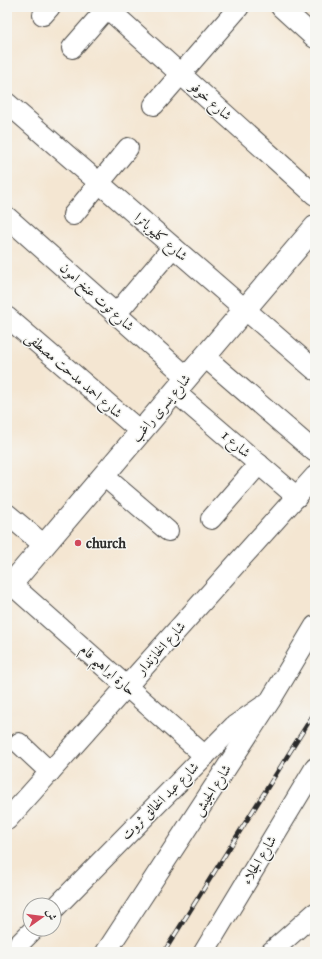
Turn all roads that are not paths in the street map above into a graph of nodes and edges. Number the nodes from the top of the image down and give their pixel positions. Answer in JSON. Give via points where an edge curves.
{"nodes":[{"id":1,"x":239,"y":7,"type":"edge"},
{"id":2,"x":281,"y":7,"type":"edge"},
{"id":3,"x":107,"y":8,"type":"edge"},
{"id":4,"x":315,"y":38,"type":"edge"},
{"id":5,"x":72,"y":48,"type":"dead end"},
{"id":6,"x":181,"y":74,"type":"junction"},
{"id":7,"x":7,"y":103,"type":"edge"},
{"id":8,"x":154,"y":105,"type":"dead end"},
{"id":9,"x":128,"y":148,"type":"dead end"},
{"id":10,"x":98,"y":182,"type":"junction"},
{"id":11,"x":315,"y":195,"type":"edge"},
{"id":12,"x":73,"y":215,"type":"dead end"},
{"id":13,"x":7,"y":217,"type":"edge"},
{"id":14,"x":315,"y":227,"type":"edge"},
{"id":15,"x":173,"y":247,"type":"junction"},
{"id":16,"x":245,"y":310,"type":"junction"},
{"id":17,"x":116,"y":314,"type":"junction"},
{"id":18,"x":7,"y":318,"type":"edge"},
{"id":19,"x":205,"y":357,"type":"junction"},
{"id":20,"x":315,"y":370,"type":"edge"},
{"id":21,"x":181,"y":385,"type":"junction"},
{"id":22,"x":141,"y":432,"type":"junction"},
{"id":23,"x":315,"y":452,"type":"edge"},
{"id":24,"x":259,"y":464,"type":"junction"},
{"id":25,"x":104,"y":476,"type":"junction"},
{"id":26,"x":315,"y":476,"type":"edge"},
{"id":27,"x":297,"y":497,"type":"junction"},
{"id":28,"x":7,"y":514,"type":"edge"},
{"id":29,"x":211,"y":519,"type":"dead end"},
{"id":30,"x":168,"y":531,"type":"dead end"},
{"id":31,"x":44,"y":546,"type":"junction"},
{"id":32,"x":9,"y":587,"type":"edge"},
{"id":33,"x":315,"y":626,"type":"edge"},
{"id":34,"x":127,"y":687,"type":"junction"},
{"id":35,"x":270,"y":701,"type":"junction"},
{"id":36,"x":19,"y":743,"type":"dead end"},
{"id":37,"x":205,"y":756,"type":"junction"},
{"id":38,"x":315,"y":768,"type":"edge"},
{"id":39,"x":50,"y":772,"type":"junction"},
{"id":40,"x":7,"y":820,"type":"edge"},
{"id":41,"x":62,"y":901,"type":"edge"},
{"id":42,"x":315,"y":913,"type":"edge"},
{"id":43,"x":26,"y":937,"type":"edge"},
{"id":44,"x":11,"y":952,"type":"edge"},
{"id":45,"x":106,"y":952,"type":"edge"},
{"id":46,"x":204,"y":952,"type":"edge"},
{"id":47,"x":271,"y":952,"type":"edge"}],
"edges":[{"from":1,"to":6,"type":"street"},
{"from":2,"to":4,"type":"street"},
{"from":3,"to":5,"type":"street"},
{"from":3,"to":6,"type":"street","name":"شارع خوفو"},
{"from":6,"to":8,"type":"street"},
{"from":6,"to":11,"type":"street","name":"شارع خوفو"},
{"from":7,"to":10,"type":"street","name":"شارع كليوباترا"},
{"from":9,"to":10,"type":"street"},
{"from":10,"to":12,"type":"street"},
{"from":10,"to":15,"type":"street","name":"شارع كليوباترا"},
{"from":13,"to":17,"type":"street","name":"شارع توت عنخ امون"},
{"from":14,"to":16,"type":"main road","name":"شارع يسرى راغب"},
{"from":15,"to":16,"type":"street","name":"شارع كليوباترا"},
{"from":15,"to":17,"type":"street"},
{"from":16,"to":19,"type":"main road","name":"شارع يسرى راغب"},
{"from":16,"to":20,"type":"street","name":"شارع كليوباترا"},
{"from":17,"to":21,"type":"street","name":"شارع توت عنخ امون"},
{"from":18,"to":22,"type":"street","name":"شارع احمد مدحت مصطفى"},
{"from":19,"to":21,"type":"main road","name":"شارع يسرى راغب"},
{"from":19,"to":23,"type":"street"},
{"from":21,"to":22,"type":"main road","name":"شارع يسرى راغب"},
{"from":21,"to":24,"type":"street","name":"شارع 1"},
{"from":22,"to":25,"type":"main road","name":"شارع يسرى راغب"},
{"from":24,"to":27,"type":"street","name":"شارع 1"},
{"from":24,"to":29,"type":"street"},
{"from":25,"to":30,"type":"street"},
{"from":25,"to":31,"type":"main road","name":"شارع يسرى راغب"},
{"from":26,"to":27,"type":"street","name":"شارع الخازندار"},
{"from":27,"to":34,"type":"street","name":"شارع الخازندار"},
{"from":28,"to":31,"type":"street"},
{"from":31,"to":32,"type":"main road","name":"شارع يسرى راغب"},
{"from":32,"to":34,"type":"street","name":"حارة ابراهيم فام"},
{"from":33,"to":35,"type":"street","name":"شارع الجيش"},
{"from":34,"to":37,"type":"street","name":"حارة ابراهيم فام"},
{"from":34,"to":39,"type":"street","name":"شارع الخازندار"},
{"from":35,"to":37,"type":"street","name":"شارع عبد الخالق ثروت","via":[[234,726]]},
{"from":35,"to":45,"type":"street","name":"شارع الجيش"},
{"from":36,"to":39,"type":"street"},
{"from":37,"to":41,"type":"street","name":"شارع عبد الخالق ثروت"},
{"from":38,"to":46,"type":"street","name":"شارع الجلاء"},
{"from":39,"to":40,"type":"street","name":"شارع الخازندار"},
{"from":42,"to":47,"type":"street"},
{"from":43,"to":44,"type":"street"}]}
